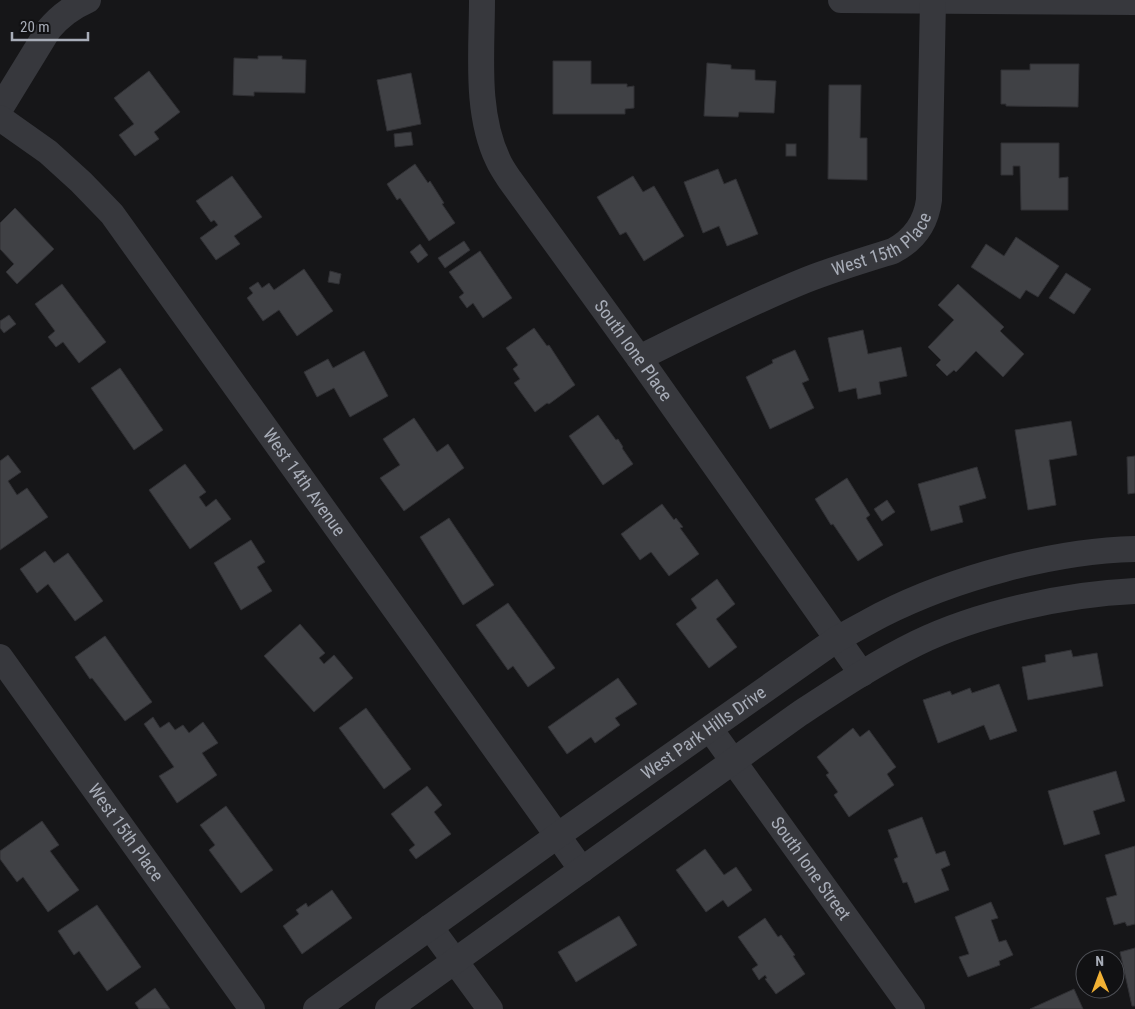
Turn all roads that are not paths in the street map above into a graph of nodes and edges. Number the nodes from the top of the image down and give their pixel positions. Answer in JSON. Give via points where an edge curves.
{"nodes":[{"id":1,"x":88,"y":0,"type":"edge"},
{"id":2,"x":482,"y":0,"type":"edge"},
{"id":3,"x":841,"y":0,"type":"edge"},
{"id":4,"x":933,"y":1,"type":"edge"},
{"id":5,"x":1135,"y":2,"type":"edge"},
{"id":6,"x":0,"y":109,"type":"edge"},
{"id":7,"x":0,"y":118,"type":"edge"},
{"id":8,"x":640,"y":358,"type":"junction"},
{"id":9,"x":1135,"y":549,"type":"edge"},
{"id":10,"x":1135,"y":591,"type":"edge"},
{"id":11,"x":837,"y":639,"type":"junction"},
{"id":12,"x":0,"y":657,"type":"edge"},
{"id":13,"x":862,"y":674,"type":"junction"},
{"id":14,"x":710,"y":728,"type":"junction"},
{"id":15,"x":734,"y":760,"type":"junction"},
{"id":16,"x":557,"y":836,"type":"junction"},
{"id":17,"x":582,"y":870,"type":"junction"},
{"id":18,"x":430,"y":927,"type":"junction"},
{"id":19,"x":454,"y":961,"type":"junction"},
{"id":20,"x":252,"y":1009,"type":"edge"},
{"id":21,"x":316,"y":1009,"type":"edge"},
{"id":22,"x":388,"y":1009,"type":"edge"},
{"id":23,"x":490,"y":1009,"type":"edge"},
{"id":24,"x":912,"y":1009,"type":"edge"}],
"edges":[{"from":1,"to":6,"type":"street","via":[[59,17],[49,29]]},
{"from":2,"to":8,"type":"street","name":"South Ione Place","via":[[482,84],[489,136],[498,160]]},
{"from":3,"to":4,"type":"street"},
{"from":4,"to":5,"type":"street"},
{"from":4,"to":8,"type":"street","name":"West 15th Place","via":[[929,200],[925,218],[914,236],[893,251],[768,296]]},
{"from":7,"to":16,"type":"street","name":"West 14th Avenue","via":[[48,152],[112,214]]},
{"from":8,"to":11,"type":"street","name":"South Ione Place"},
{"from":9,"to":11,"type":"street","name":"West Park Hills Drive","via":[[1068,556],[971,579],[882,615]]},
{"from":10,"to":13,"type":"street","via":[[1017,608],[918,643]]},
{"from":11,"to":13,"type":"street","name":"South Ione Place"},
{"from":11,"to":14,"type":"street","name":"West Park Hills Drive"},
{"from":12,"to":20,"type":"street","name":"West 15th Place"},
{"from":13,"to":15,"type":"street"},
{"from":14,"to":15,"type":"street","name":"South Ione Street"},
{"from":14,"to":16,"type":"street","name":"West Park Hills Drive"},
{"from":15,"to":17,"type":"street"},
{"from":15,"to":24,"type":"street","name":"South Ione Street"},
{"from":16,"to":17,"type":"street","name":"West 14th Avenue"},
{"from":16,"to":18,"type":"street","name":"West Park Hills Drive"},
{"from":17,"to":19,"type":"street"},
{"from":18,"to":19,"type":"street"},
{"from":18,"to":21,"type":"street","name":"West Park Hills Drive"},
{"from":19,"to":22,"type":"street"},
{"from":19,"to":23,"type":"street"}]}
